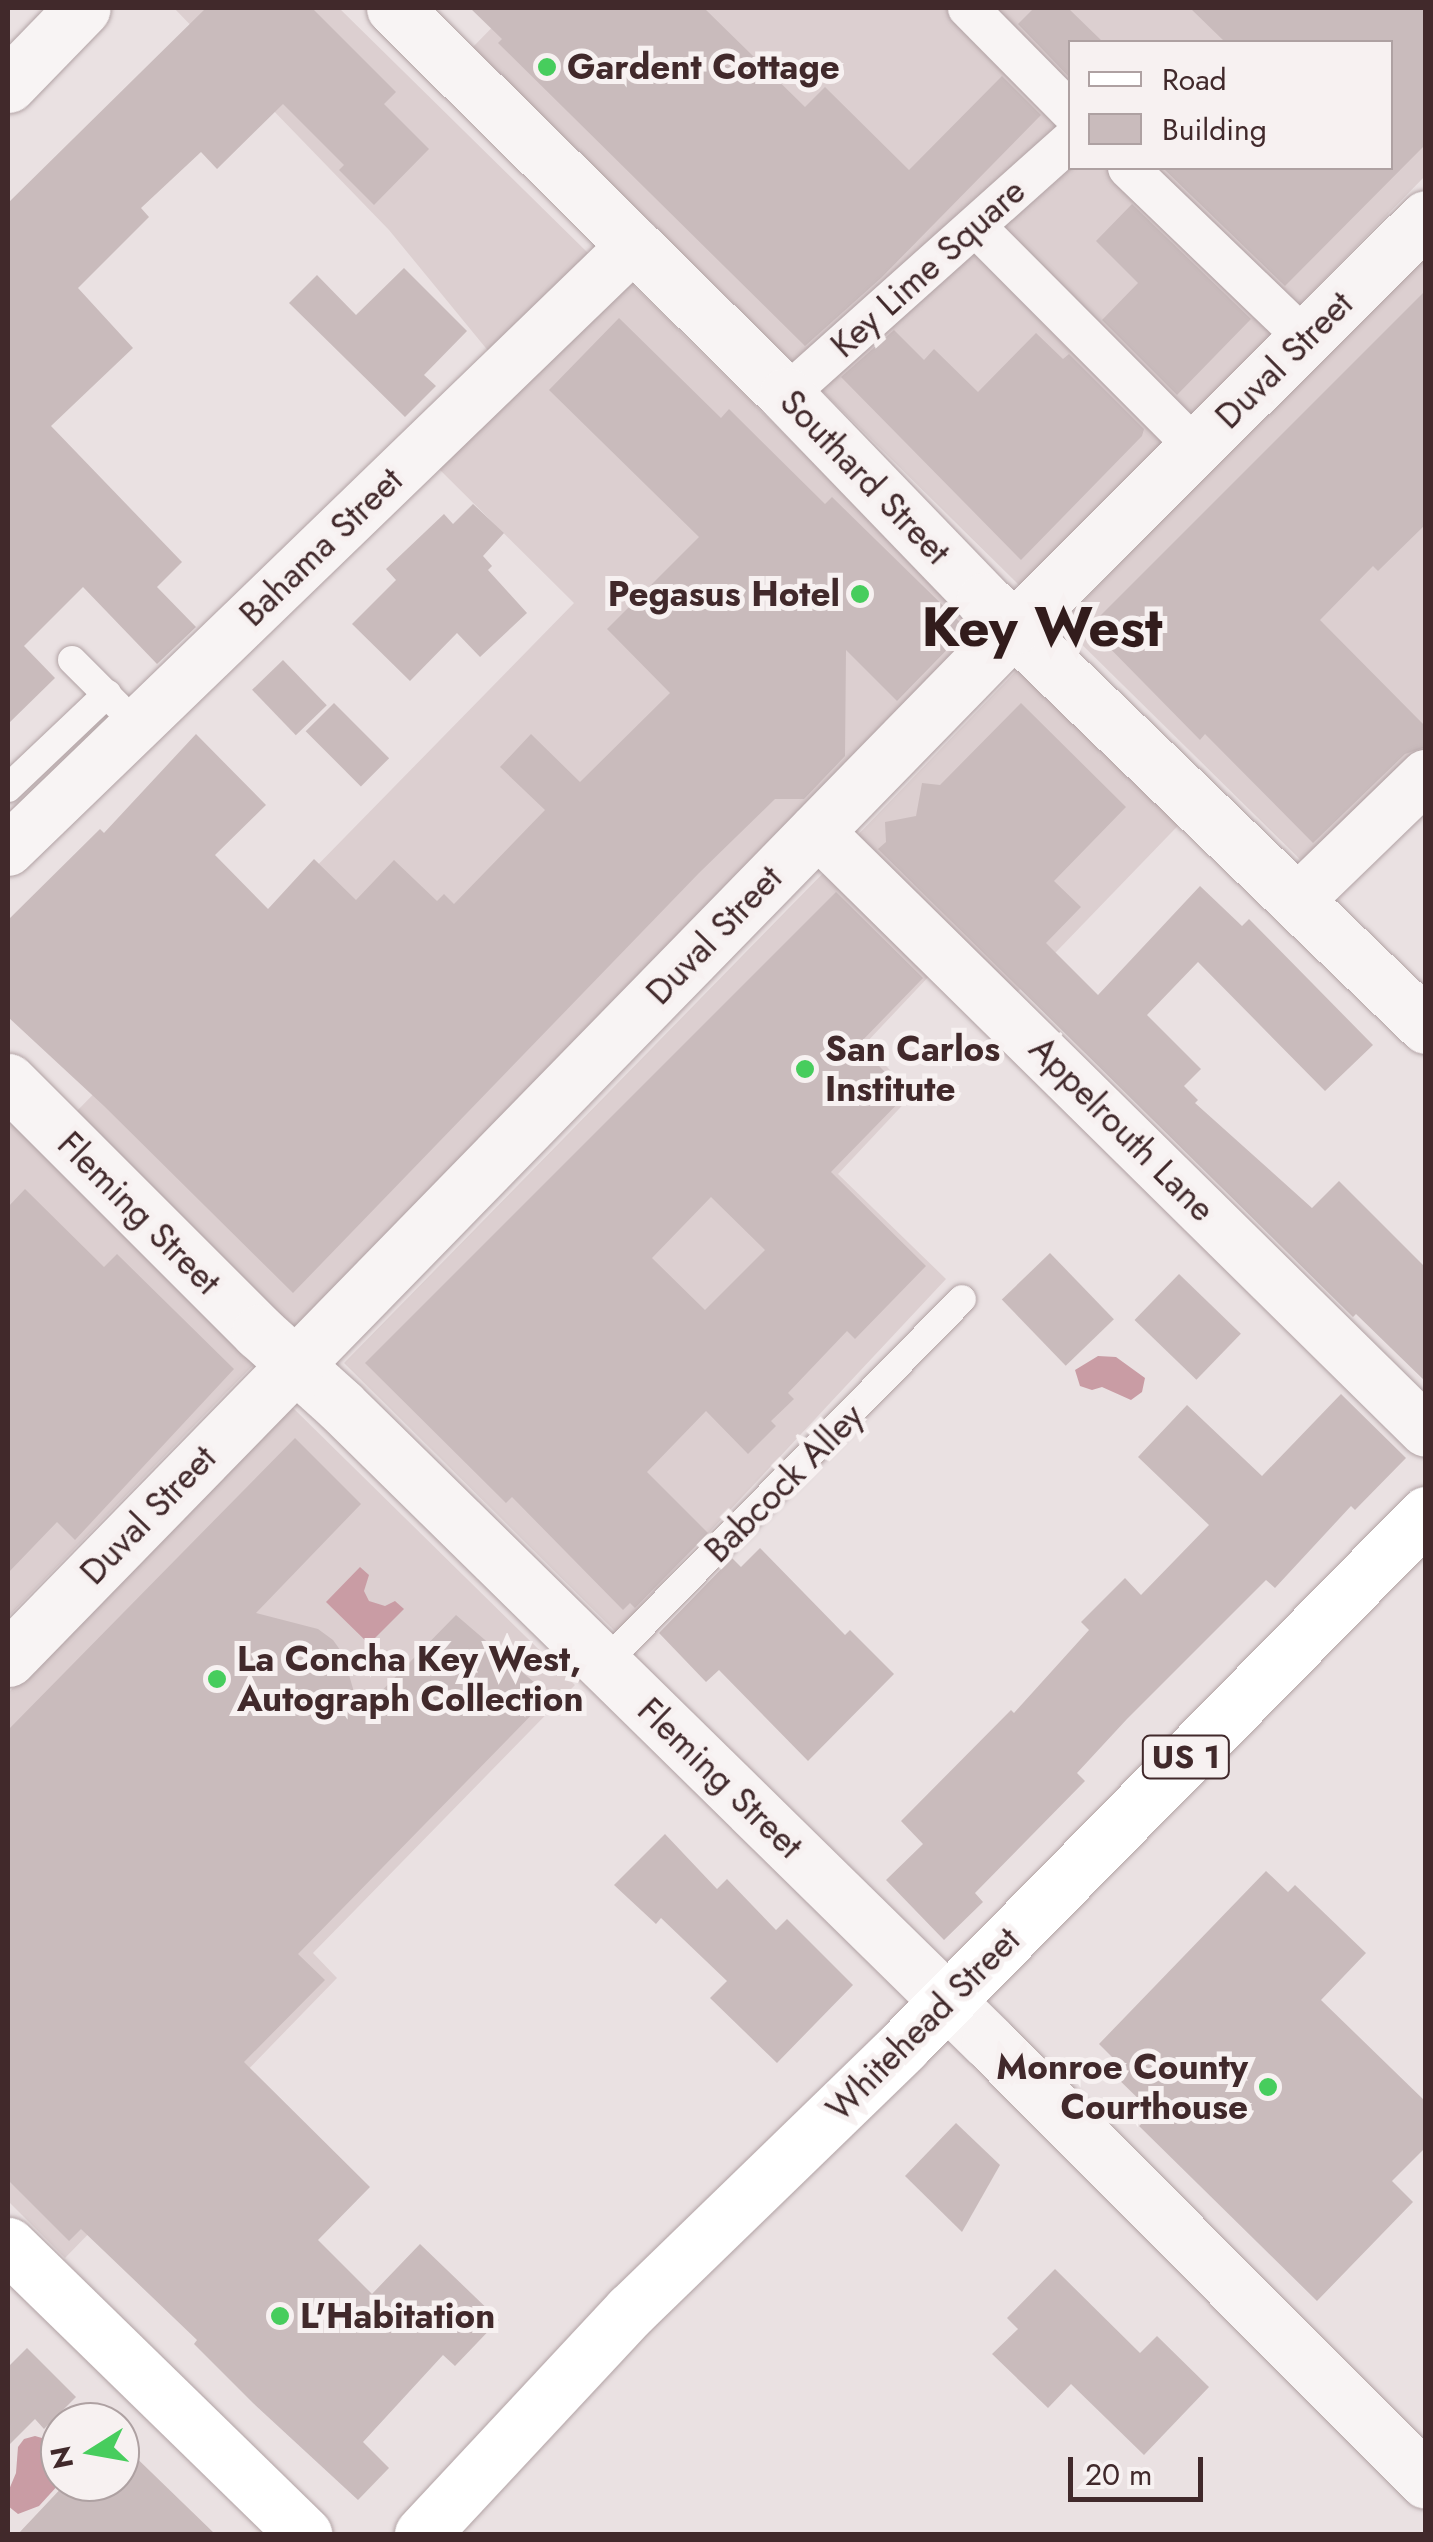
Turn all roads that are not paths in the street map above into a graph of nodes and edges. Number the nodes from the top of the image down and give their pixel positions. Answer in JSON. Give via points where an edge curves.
{"nodes":[{"id":1,"x":82,"y":8,"type":"edge"},
{"id":2,"x":394,"y":8,"type":"edge"},
{"id":3,"x":968,"y":8,"type":"edge"},
{"id":4,"x":8,"y":85,"type":"edge"},
{"id":5,"x":1068,"y":110,"type":"edge"},
{"id":6,"x":1068,"y":144,"type":"edge"},
{"id":7,"x":1130,"y":170,"type":"edge"},
{"id":8,"x":1426,"y":218,"type":"edge"},
{"id":9,"x":976,"y":228,"type":"junction"},
{"id":10,"x":636,"y":244,"type":"junction"},
{"id":11,"x":1306,"y":340,"type":"junction"},
{"id":12,"x":786,"y":395,"type":"junction"},
{"id":13,"x":1196,"y":448,"type":"junction"},
{"id":14,"x":1016,"y":626,"type":"junction"},
{"id":15,"x":72,"y":660,"type":"dead end"},
{"id":16,"x":122,"y":710,"type":"junction"},
{"id":17,"x":1426,"y":776,"type":"edge"},
{"id":18,"x":8,"y":788,"type":"edge"},
{"id":19,"x":816,"y":830,"type":"junction"},
{"id":20,"x":8,"y":850,"type":"edge"},
{"id":21,"x":1297,"y":901,"type":"junction"},
{"id":22,"x":1426,"y":1026,"type":"edge"},
{"id":23,"x":8,"y":1081,"type":"edge"},
{"id":24,"x":962,"y":1299,"type":"dead end"},
{"id":25,"x":296,"y":1366,"type":"junction"},
{"id":26,"x":1426,"y":1431,"type":"edge"},
{"id":27,"x":1426,"y":1514,"type":"edge"},
{"id":28,"x":8,"y":1658,"type":"edge"},
{"id":29,"x":604,"y":1664,"type":"junction"},
{"id":30,"x":946,"y":2000,"type":"junction"},
{"id":31,"x":8,"y":2245,"type":"edge"},
{"id":32,"x":1426,"y":2481,"type":"edge"},
{"id":33,"x":304,"y":2534,"type":"edge"},
{"id":34,"x":422,"y":2534,"type":"edge"}],
"edges":[{"from":1,"to":4,"type":"street"},
{"from":2,"to":10,"type":"street","name":"Southard Street"},
{"from":3,"to":5,"type":"street"},
{"from":6,"to":9,"type":"street","name":"Key Lime Square"},
{"from":7,"to":11,"type":"street"},
{"from":8,"to":11,"type":"street","name":"Duval Street"},
{"from":9,"to":12,"type":"street","name":"Key Lime Square"},
{"from":9,"to":13,"type":"street"},
{"from":10,"to":12,"type":"street","name":"Southard Street"},
{"from":10,"to":16,"type":"street","name":"Bahama Street"},
{"from":11,"to":13,"type":"street","name":"Duval Street"},
{"from":12,"to":14,"type":"street","name":"Southard Street"},
{"from":13,"to":14,"type":"street","name":"Duval Street"},
{"from":14,"to":19,"type":"street","name":"Duval Street"},
{"from":14,"to":21,"type":"street","name":"Southard Street"},
{"from":15,"to":16,"type":"lane"},
{"from":16,"to":18,"type":"lane"},
{"from":16,"to":20,"type":"street","name":"Bahama Street"},
{"from":17,"to":21,"type":"street"},
{"from":19,"to":25,"type":"street","name":"Duval Street"},
{"from":19,"to":26,"type":"street","name":"Appelrouth Lane"},
{"from":21,"to":22,"type":"street","name":"Southard Street"},
{"from":23,"to":25,"type":"street","name":"Fleming Street"},
{"from":24,"to":29,"type":"lane","name":"Babcock Alley"},
{"from":25,"to":28,"type":"street","name":"Duval Street"},
{"from":25,"to":29,"type":"street","name":"Fleming Street"},
{"from":27,"to":30,"type":"main road","name":"Whitehead Street","number":"US 1"},
{"from":29,"to":30,"type":"street","name":"Fleming Street"},
{"from":30,"to":32,"type":"street","name":"Fleming Street"},
{"from":30,"to":34,"type":"main road","name":"Whitehead Street","via":[[631,2310]]},
{"from":31,"to":33,"type":"main road"}]}
